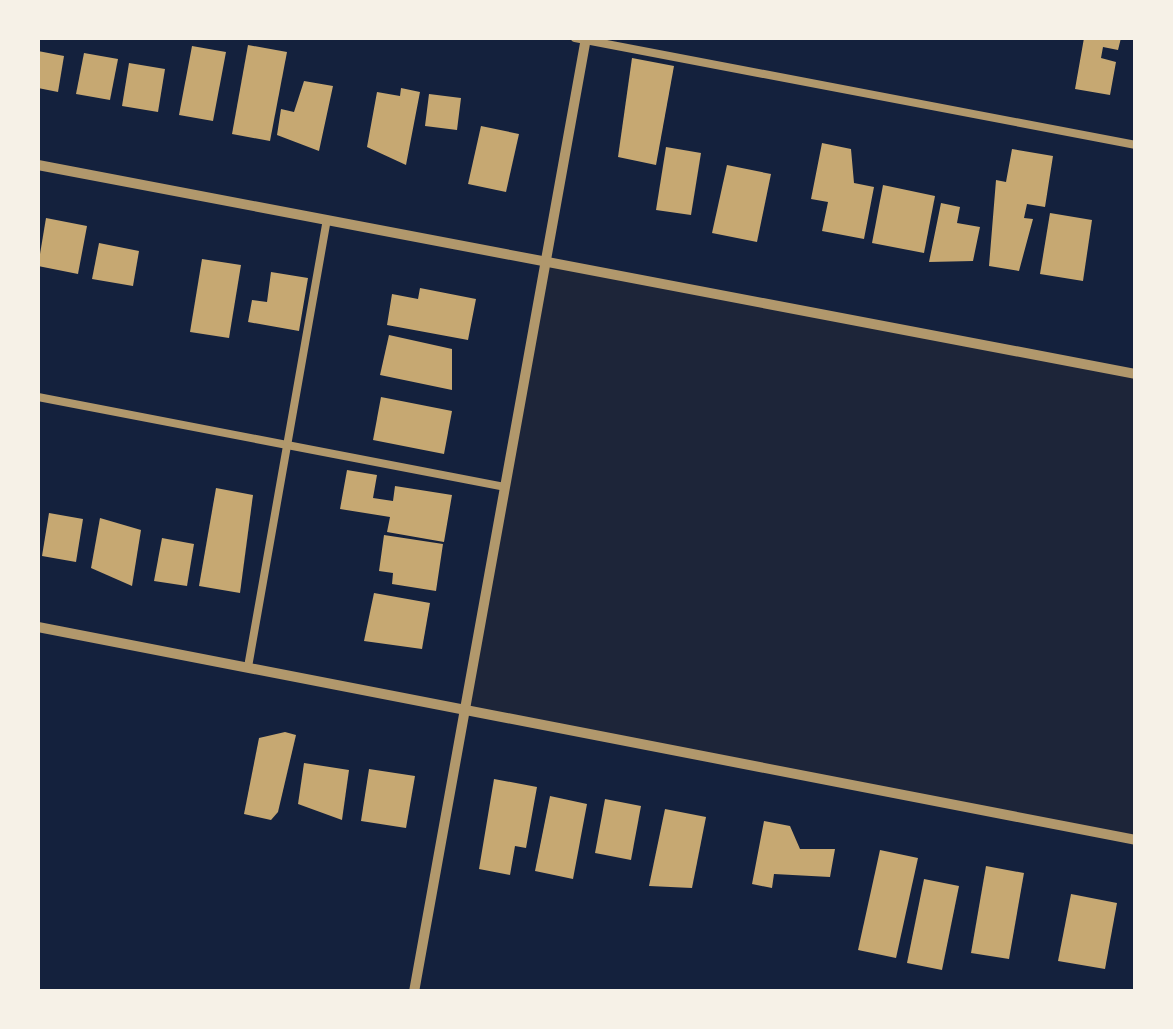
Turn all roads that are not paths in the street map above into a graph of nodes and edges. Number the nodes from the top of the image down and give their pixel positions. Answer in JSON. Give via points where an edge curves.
{"nodes":[{"id":1,"x":582,"y":38,"type":"edge"},
{"id":2,"x":1136,"y":144,"type":"edge"},
{"id":3,"x":38,"y":165,"type":"edge"},
{"id":4,"x":327,"y":220,"type":"junction"},
{"id":5,"x":546,"y":260,"type":"junction"},
{"id":6,"x":1136,"y":374,"type":"edge"},
{"id":7,"x":38,"y":397,"type":"edge"},
{"id":8,"x":287,"y":443,"type":"junction"},
{"id":9,"x":504,"y":486,"type":"junction"},
{"id":10,"x":38,"y":627,"type":"edge"},
{"id":11,"x":248,"y":667,"type":"junction"},
{"id":12,"x":463,"y":710,"type":"junction"},
{"id":13,"x":1136,"y":840,"type":"edge"},
{"id":14,"x":414,"y":992,"type":"edge"}],
"edges":[{"from":1,"to":2,"type":"lane"},
{"from":1,"to":5,"type":"street"},
{"from":3,"to":4,"type":"street"},
{"from":4,"to":5,"type":"street"},
{"from":4,"to":8,"type":"lane"},
{"from":5,"to":6,"type":"street"},
{"from":5,"to":9,"type":"street"},
{"from":7,"to":8,"type":"lane"},
{"from":8,"to":9,"type":"lane"},
{"from":8,"to":11,"type":"lane"},
{"from":9,"to":12,"type":"street"},
{"from":10,"to":11,"type":"street"},
{"from":11,"to":12,"type":"street"},
{"from":12,"to":13,"type":"street"},
{"from":12,"to":14,"type":"street"}]}
